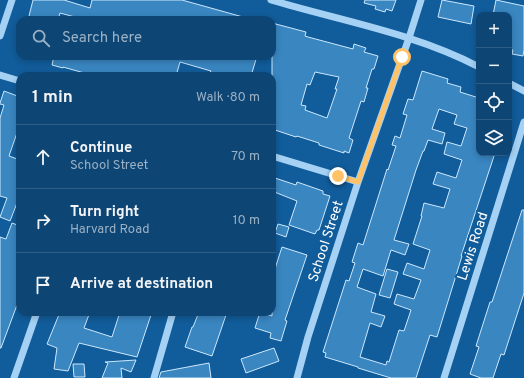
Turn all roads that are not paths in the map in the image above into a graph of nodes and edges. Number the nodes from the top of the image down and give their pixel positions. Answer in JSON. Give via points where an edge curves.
{"nodes":[{"id":1,"x":12,"y":0,"type":"edge"},
{"id":2,"x":271,"y":0,"type":"edge"},
{"id":3,"x":301,"y":0,"type":"edge"},
{"id":4,"x":421,"y":0,"type":"edge"},
{"id":5,"x":299,"y":8,"type":"junction"},
{"id":6,"x":0,"y":36,"type":"edge"},
{"id":7,"x":409,"y":38,"type":"junction"},
{"id":8,"x":476,"y":66,"type":"edge"},
{"id":9,"x":0,"y":75,"type":"edge"},
{"id":10,"x":16,"y":80,"type":"edge"},
{"id":11,"x":511,"y":84,"type":"edge"},
{"id":12,"x":524,"y":91,"type":"edge"},
{"id":13,"x":524,"y":122,"type":"edge"},
{"id":14,"x":276,"y":157,"type":"edge"},
{"id":15,"x":358,"y":182,"type":"junction"},
{"id":16,"x":36,"y":316,"type":"edge"},
{"id":17,"x":173,"y":316,"type":"edge"},
{"id":18,"x":14,"y":378,"type":"edge"},
{"id":19,"x":154,"y":378,"type":"edge"},
{"id":20,"x":297,"y":378,"type":"edge"},
{"id":21,"x":444,"y":378,"type":"edge"}],
"edges":[{"from":1,"to":6,"type":"street"},
{"from":2,"to":5,"type":"street"},
{"from":3,"to":5,"type":"street"},
{"from":4,"to":7,"type":"street","name":"School Street"},
{"from":5,"to":7,"type":"street"},
{"from":7,"to":8,"type":"street","via":[[444,50]]},
{"from":7,"to":15,"type":"street","name":"School Street"},
{"from":9,"to":10,"type":"street"},
{"from":11,"to":12,"type":"street"},
{"from":13,"to":21,"type":"street","name":"Lewis Road"},
{"from":14,"to":15,"type":"street"},
{"from":15,"to":20,"type":"street","name":"School Street"},
{"from":16,"to":18,"type":"street"},
{"from":17,"to":19,"type":"street"}]}
